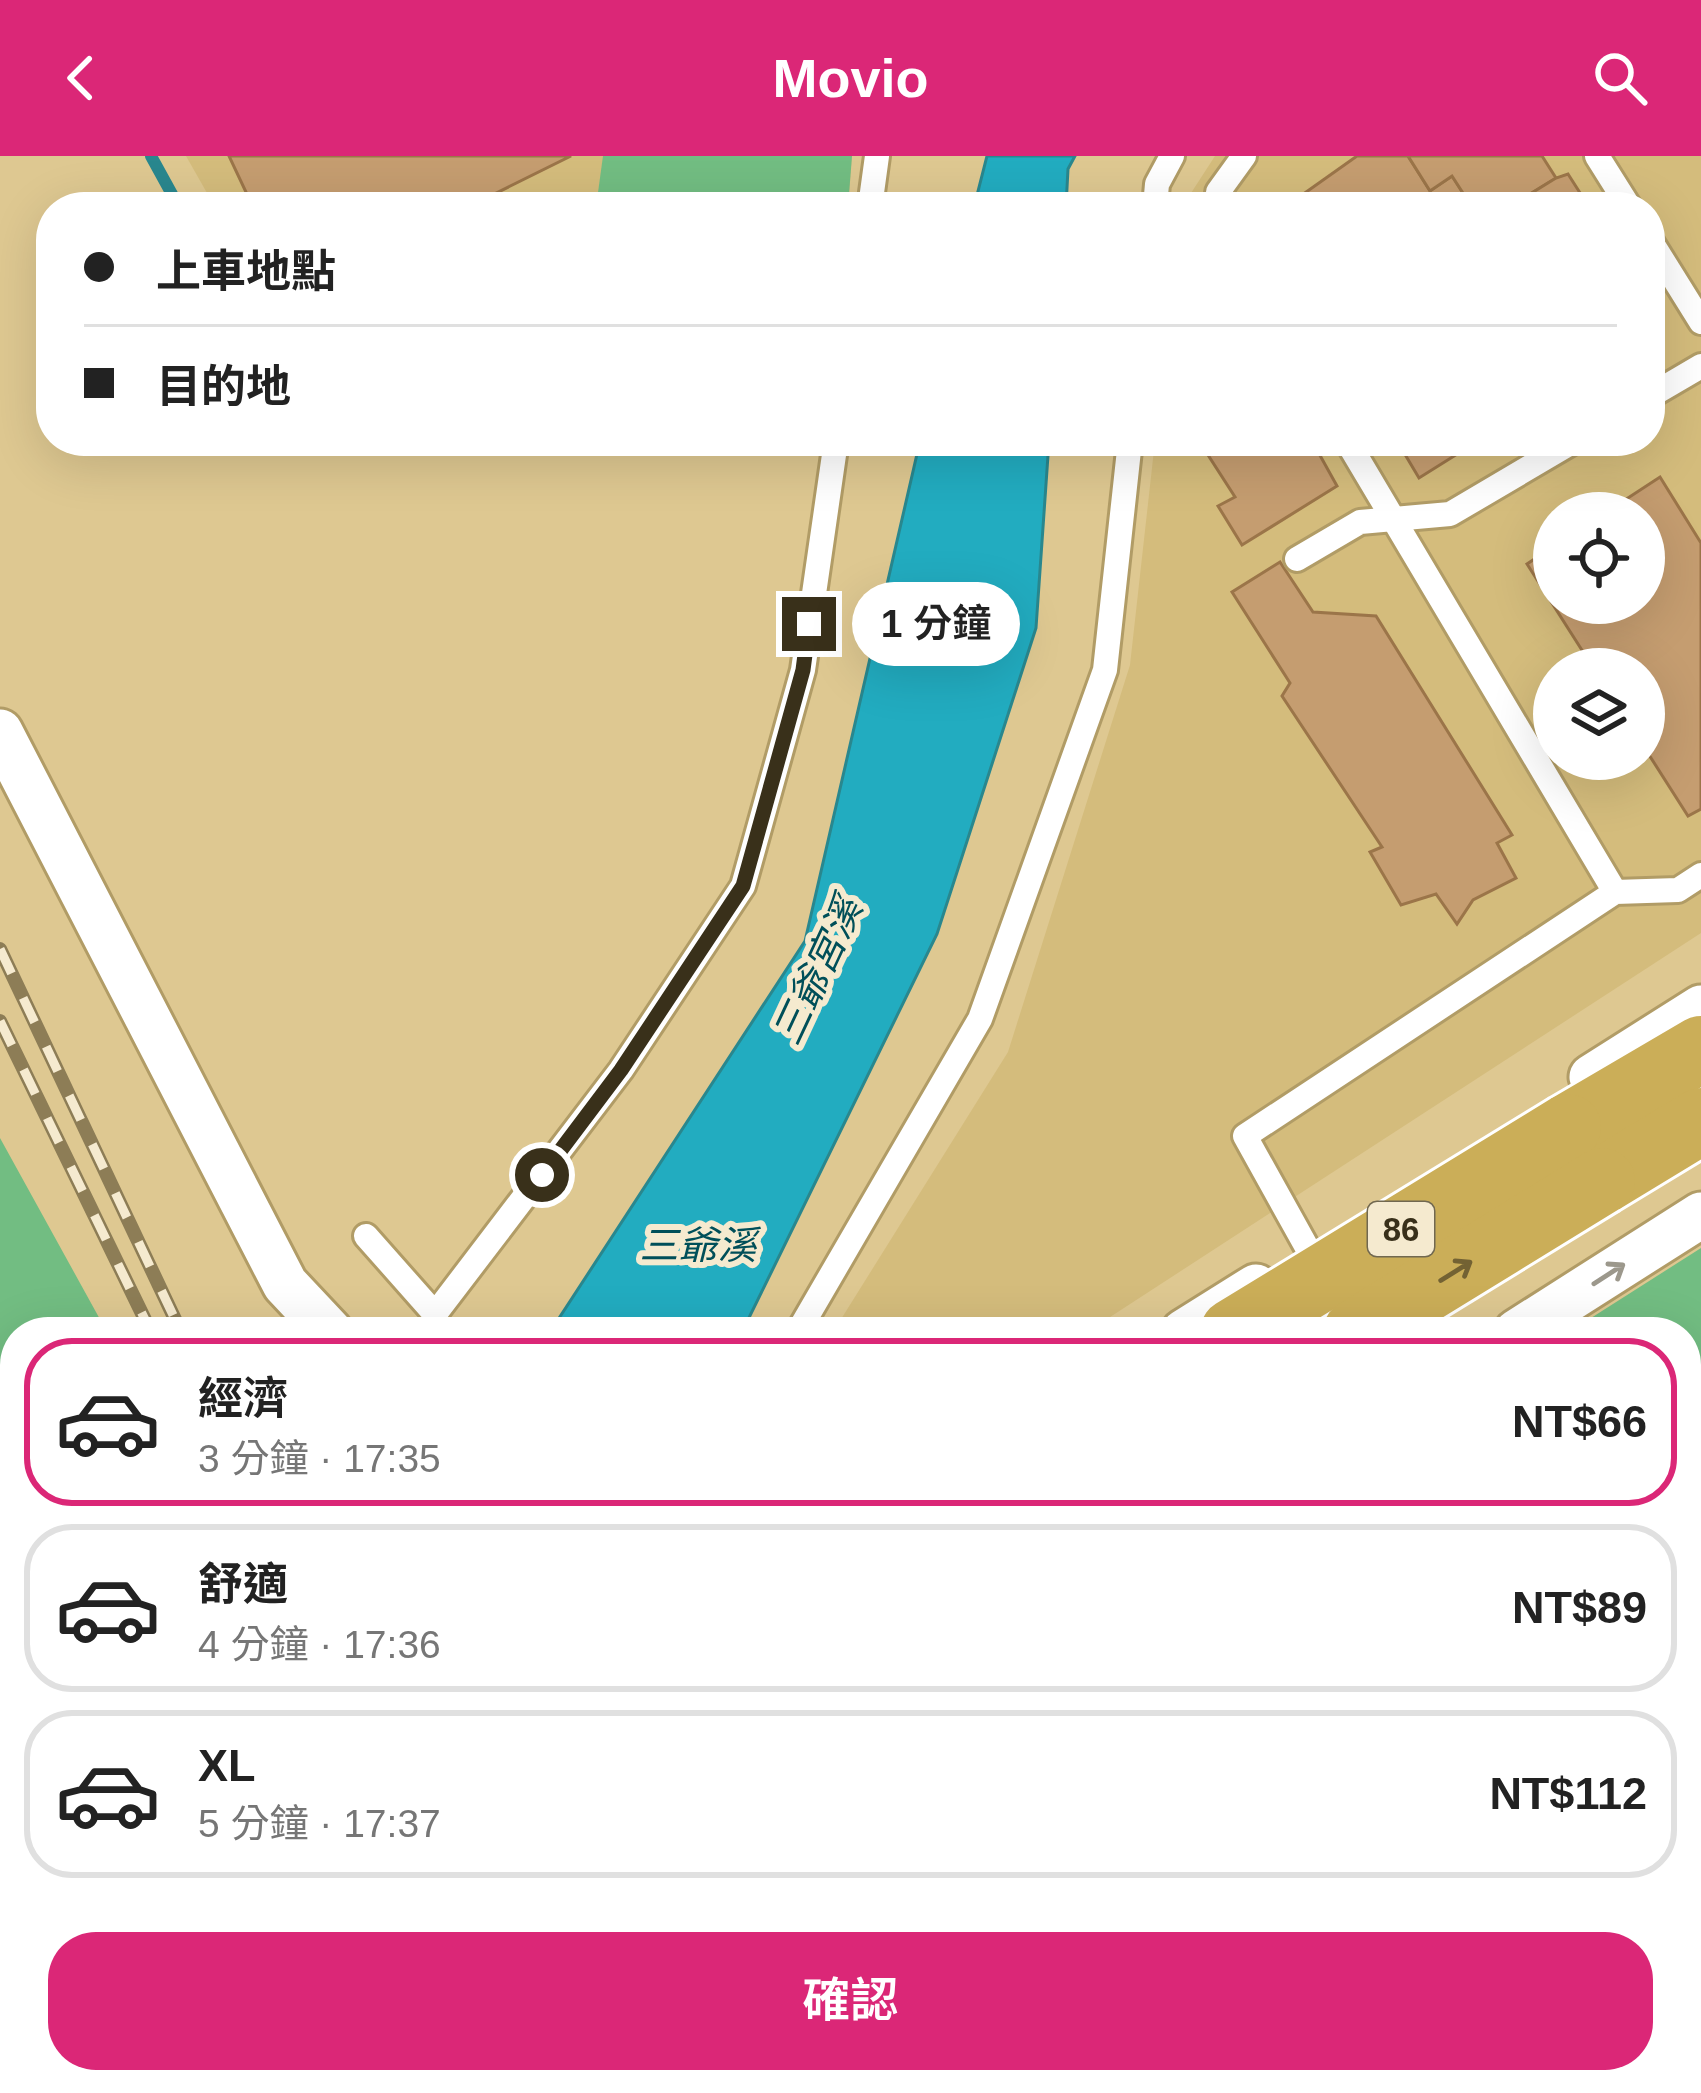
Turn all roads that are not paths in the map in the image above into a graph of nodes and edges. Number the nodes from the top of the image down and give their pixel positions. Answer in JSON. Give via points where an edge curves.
{"nodes":[{"id":1,"x":878,"y":156,"type":"edge"},
{"id":2,"x":1172,"y":156,"type":"edge"},
{"id":3,"x":1244,"y":156,"type":"edge"},
{"id":4,"x":1598,"y":156,"type":"edge"},
{"id":5,"x":872,"y":192,"type":"edge"},
{"id":6,"x":1156,"y":192,"type":"edge"},
{"id":7,"x":1218,"y":192,"type":"edge"},
{"id":8,"x":1620,"y":192,"type":"edge"},
{"id":9,"x":1665,"y":264,"type":"edge"},
{"id":10,"x":1701,"y":322,"type":"edge"},
{"id":11,"x":1701,"y":366,"type":"edge"},
{"id":12,"x":1665,"y":387,"type":"edge"},
{"id":13,"x":834,"y":456,"type":"edge"},
{"id":14,"x":1128,"y":456,"type":"edge"},
{"id":15,"x":1357,"y":456,"type":"edge"},
{"id":16,"x":1549,"y":456,"type":"edge"},
{"id":17,"x":1396,"y":518,"type":"junction"},
{"id":18,"x":1298,"y":559,"type":"dead end"},
{"id":19,"x":0,"y":732,"type":"edge"},
{"id":20,"x":1701,"y":875,"type":"edge"},
{"id":21,"x":1615,"y":892,"type":"junction"},
{"id":22,"x":1701,"y":1008,"type":"edge"},
{"id":23,"x":1701,"y":1049,"type":"edge"},
{"id":24,"x":1701,"y":1121,"type":"edge"},
{"id":25,"x":1701,"y":1215,"type":"edge"},
{"id":26,"x":366,"y":1236,"type":"dead end"},
{"id":27,"x":1310,"y":1253,"type":"junction"},
{"id":28,"x":316,"y":1317,"type":"edge"},
{"id":29,"x":807,"y":1317,"type":"edge"},
{"id":30,"x":1208,"y":1317,"type":"edge"},
{"id":31,"x":1257,"y":1317,"type":"edge"},
{"id":32,"x":1347,"y":1317,"type":"edge"},
{"id":33,"x":1380,"y":1317,"type":"edge"},
{"id":34,"x":1541,"y":1317,"type":"edge"}],
"edges":[{"from":1,"to":5,"type":"lane"},
{"from":2,"to":6,"type":"lane"},
{"from":3,"to":7,"type":"lane"},
{"from":4,"to":8,"type":"lane"},
{"from":9,"to":10,"type":"lane"},
{"from":11,"to":12,"type":"lane"},
{"from":13,"to":26,"type":"lane","via":[[803,670],[743,886],[621,1070],[436,1314]]},
{"from":14,"to":29,"type":"lane","via":[[1105,670],[980,1018]]},
{"from":15,"to":17,"type":"lane"},
{"from":16,"to":17,"type":"lane","via":[[1450,514]]},
{"from":17,"to":18,"type":"lane","via":[[1360,522]]},
{"from":17,"to":21,"type":"lane"},
{"from":19,"to":28,"type":"street","via":[[285,1284]]},
{"from":20,"to":21,"type":"lane","via":[[1678,890]]},
{"from":21,"to":27,"type":"lane","via":[[1245,1136]]},
{"from":22,"to":27,"type":"street"},
{"from":23,"to":31,"type":"highway","number":"86","bridge":true},
{"from":33,"to":24,"type":"highway","number":"86","one_way":true,"bridge":true},
{"from":34,"to":25,"type":"street","one_way":true},
{"from":27,"to":30,"type":"street"},
{"from":27,"to":32,"type":"street"}]}
